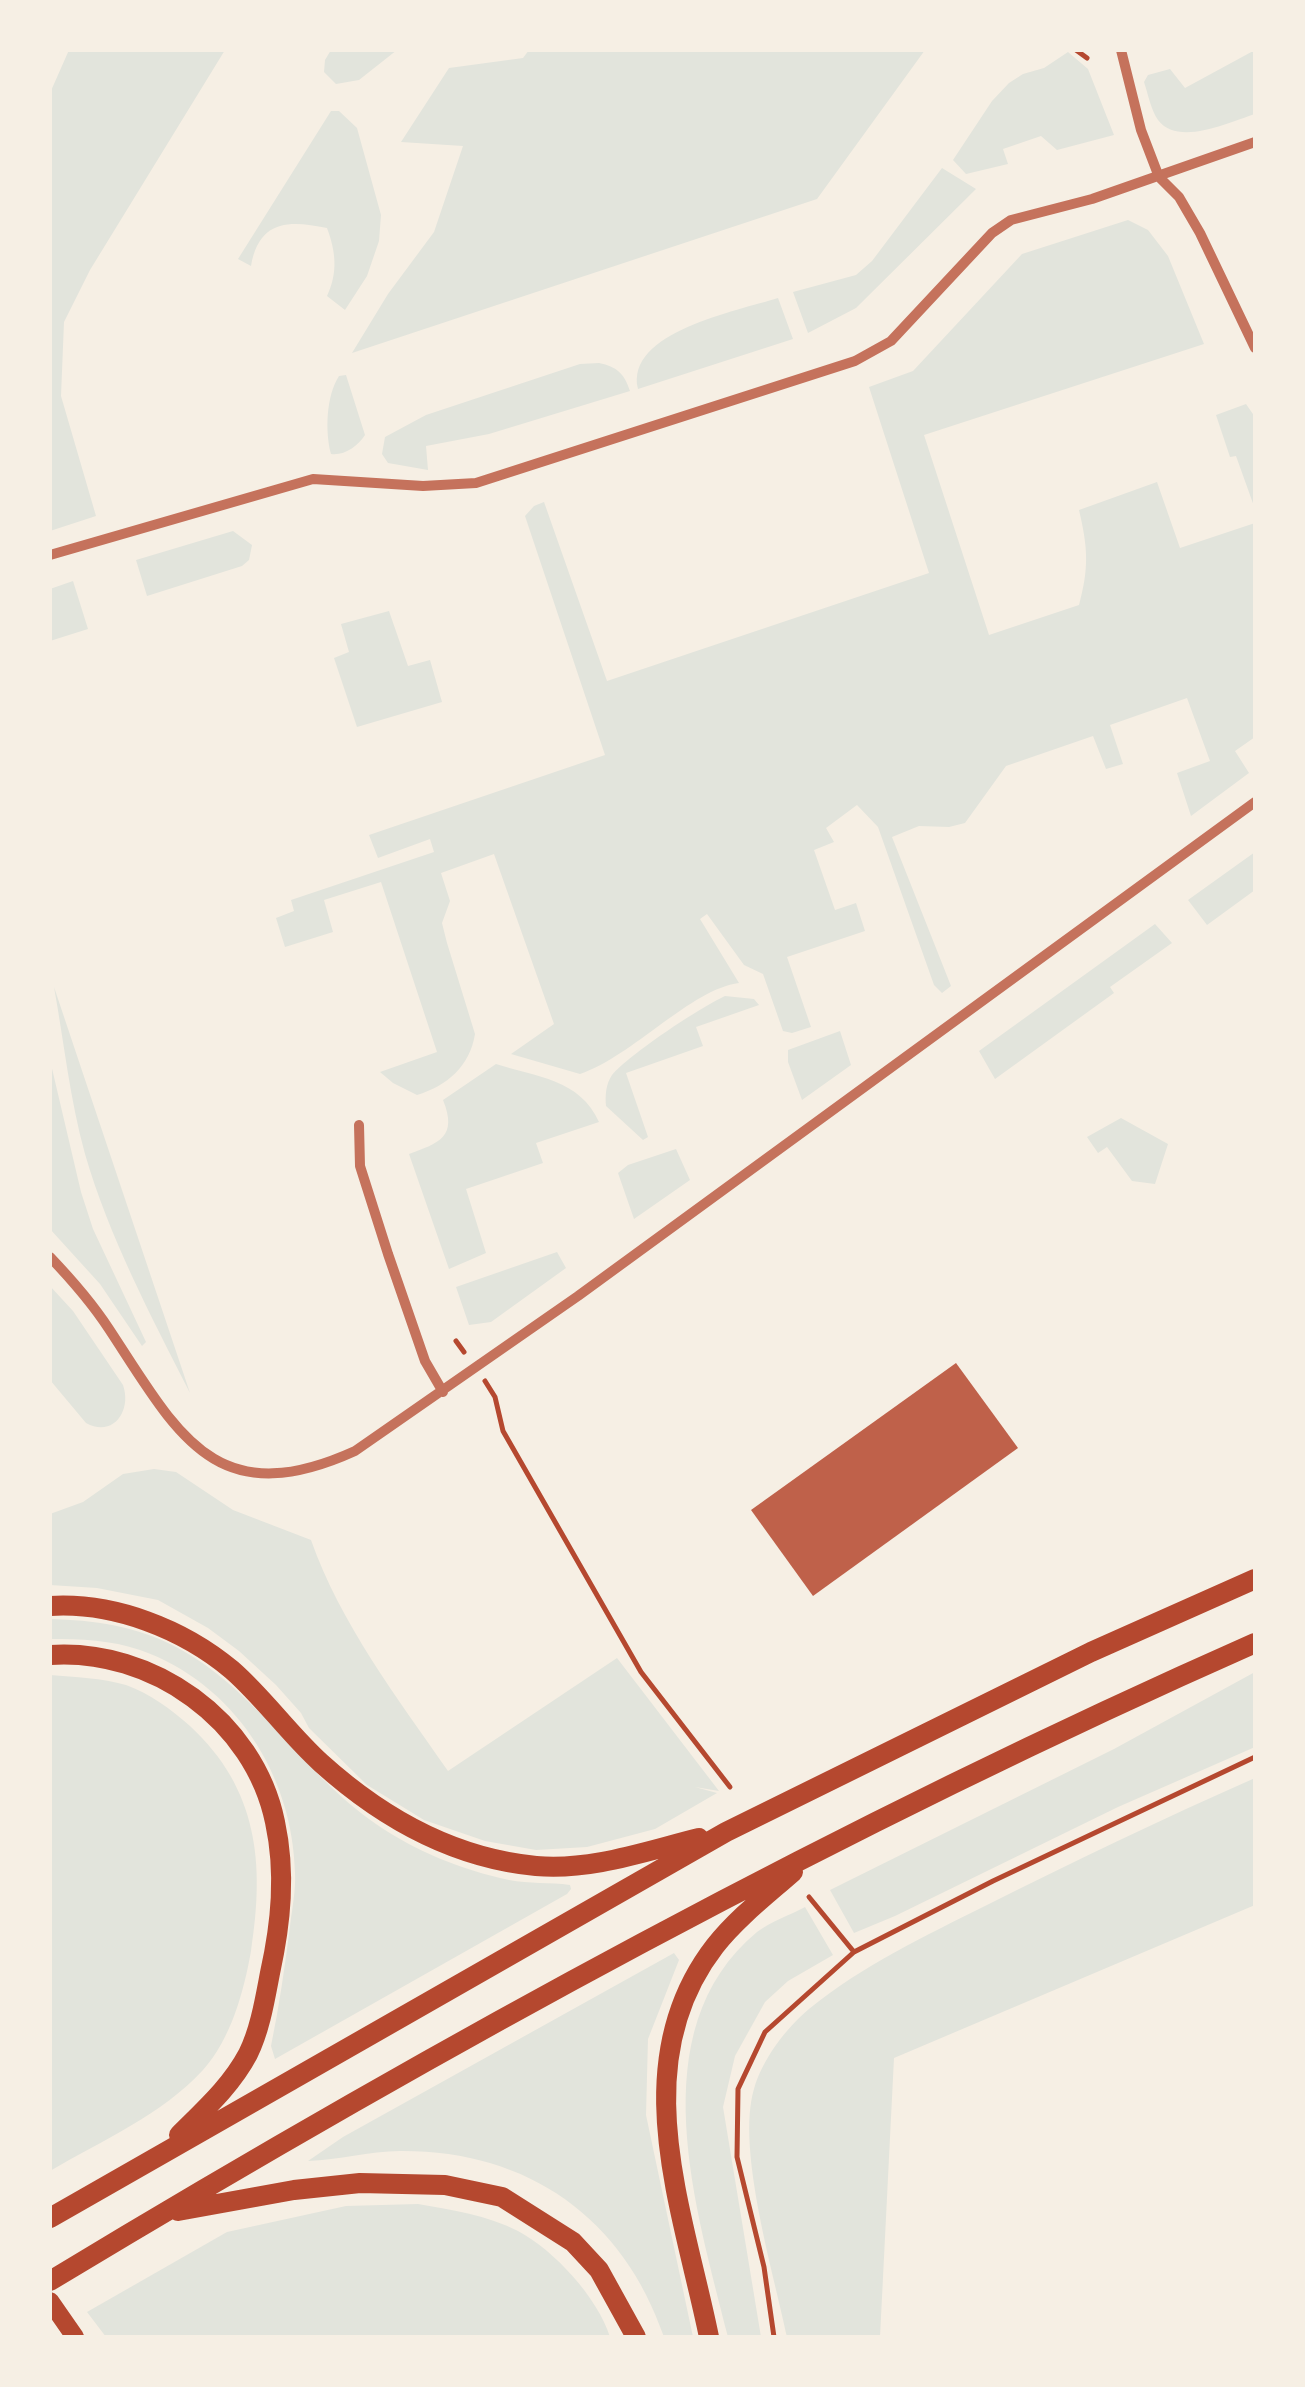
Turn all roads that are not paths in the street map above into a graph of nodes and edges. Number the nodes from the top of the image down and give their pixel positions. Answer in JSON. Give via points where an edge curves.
{"nodes":[{"id":1,"x":1121,"y":50,"type":"edge"},
{"id":2,"x":1255,"y":142,"type":"edge"},
{"id":3,"x":1159,"y":177,"type":"junction"},
{"id":4,"x":1255,"y":348,"type":"edge"},
{"id":5,"x":50,"y":555,"type":"edge"},
{"id":6,"x":1255,"y":802,"type":"edge"},
{"id":7,"x":359,"y":1124,"type":"dead end"},
{"id":8,"x":50,"y":1257,"type":"edge"},
{"id":9,"x":443,"y":1392,"type":"junction"},
{"id":10,"x":1255,"y":1578,"type":"edge"},
{"id":11,"x":50,"y":1606,"type":"edge"},
{"id":12,"x":1255,"y":1642,"type":"edge"},
{"id":13,"x":50,"y":1655,"type":"edge"},
{"id":14,"x":726,"y":1832,"type":"junction"},
{"id":15,"x":816,"y":1850,"type":"junction"},
{"id":16,"x":157,"y":2156,"type":"junction"},
{"id":17,"x":166,"y":2213,"type":"junction"},
{"id":18,"x":50,"y":2218,"type":"edge"},
{"id":19,"x":50,"y":2280,"type":"edge"},
{"id":20,"x":50,"y":2301,"type":"edge"},
{"id":21,"x":75,"y":2337,"type":"edge"},
{"id":22,"x":636,"y":2337,"type":"edge"},
{"id":23,"x":709,"y":2337,"type":"edge"}],
"edges":[{"from":1,"to":3,"type":"street"},
{"from":2,"to":3,"type":"street"},
{"from":3,"to":4,"type":"street","via":[[1193,221]]},
{"from":3,"to":5,"type":"street","via":[[1011,220],[891,341],[855,361],[476,484],[312,479]]},
{"from":6,"to":9,"type":"street"},
{"from":7,"to":9,"type":"street","via":[[360,1166],[425,1362]]},
{"from":8,"to":9,"type":"street","via":[[96,1311],[165,1416],[191,1445],[224,1466],[262,1475],[302,1472],[355,1452]]},
{"from":10,"to":14,"type":"highway"},
{"from":11,"to":14,"type":"highway","via":[[119,1613],[174,1630],[231,1670],[320,1762],[380,1810],[453,1847],[539,1866],[587,1865]]},
{"from":12,"to":15,"type":"highway"},
{"from":13,"to":16,"type":"highway","via":[[134,1665],[192,1697],[246,1755],[275,1820],[282,1893],[278,1935],[249,2052],[223,2092]]},
{"from":14,"to":16,"type":"highway"},
{"from":15,"to":17,"type":"highway","via":[[310,2126]]},
{"from":15,"to":23,"type":"highway","via":[[715,1946],[678,2015],[668,2055],[666,2141]]},
{"from":16,"to":18,"type":"highway"},
{"from":17,"to":19,"type":"highway"},
{"from":17,"to":22,"type":"highway","via":[[360,2182],[502,2197],[573,2242],[599,2270]]},
{"from":20,"to":21,"type":"main road"}]}
